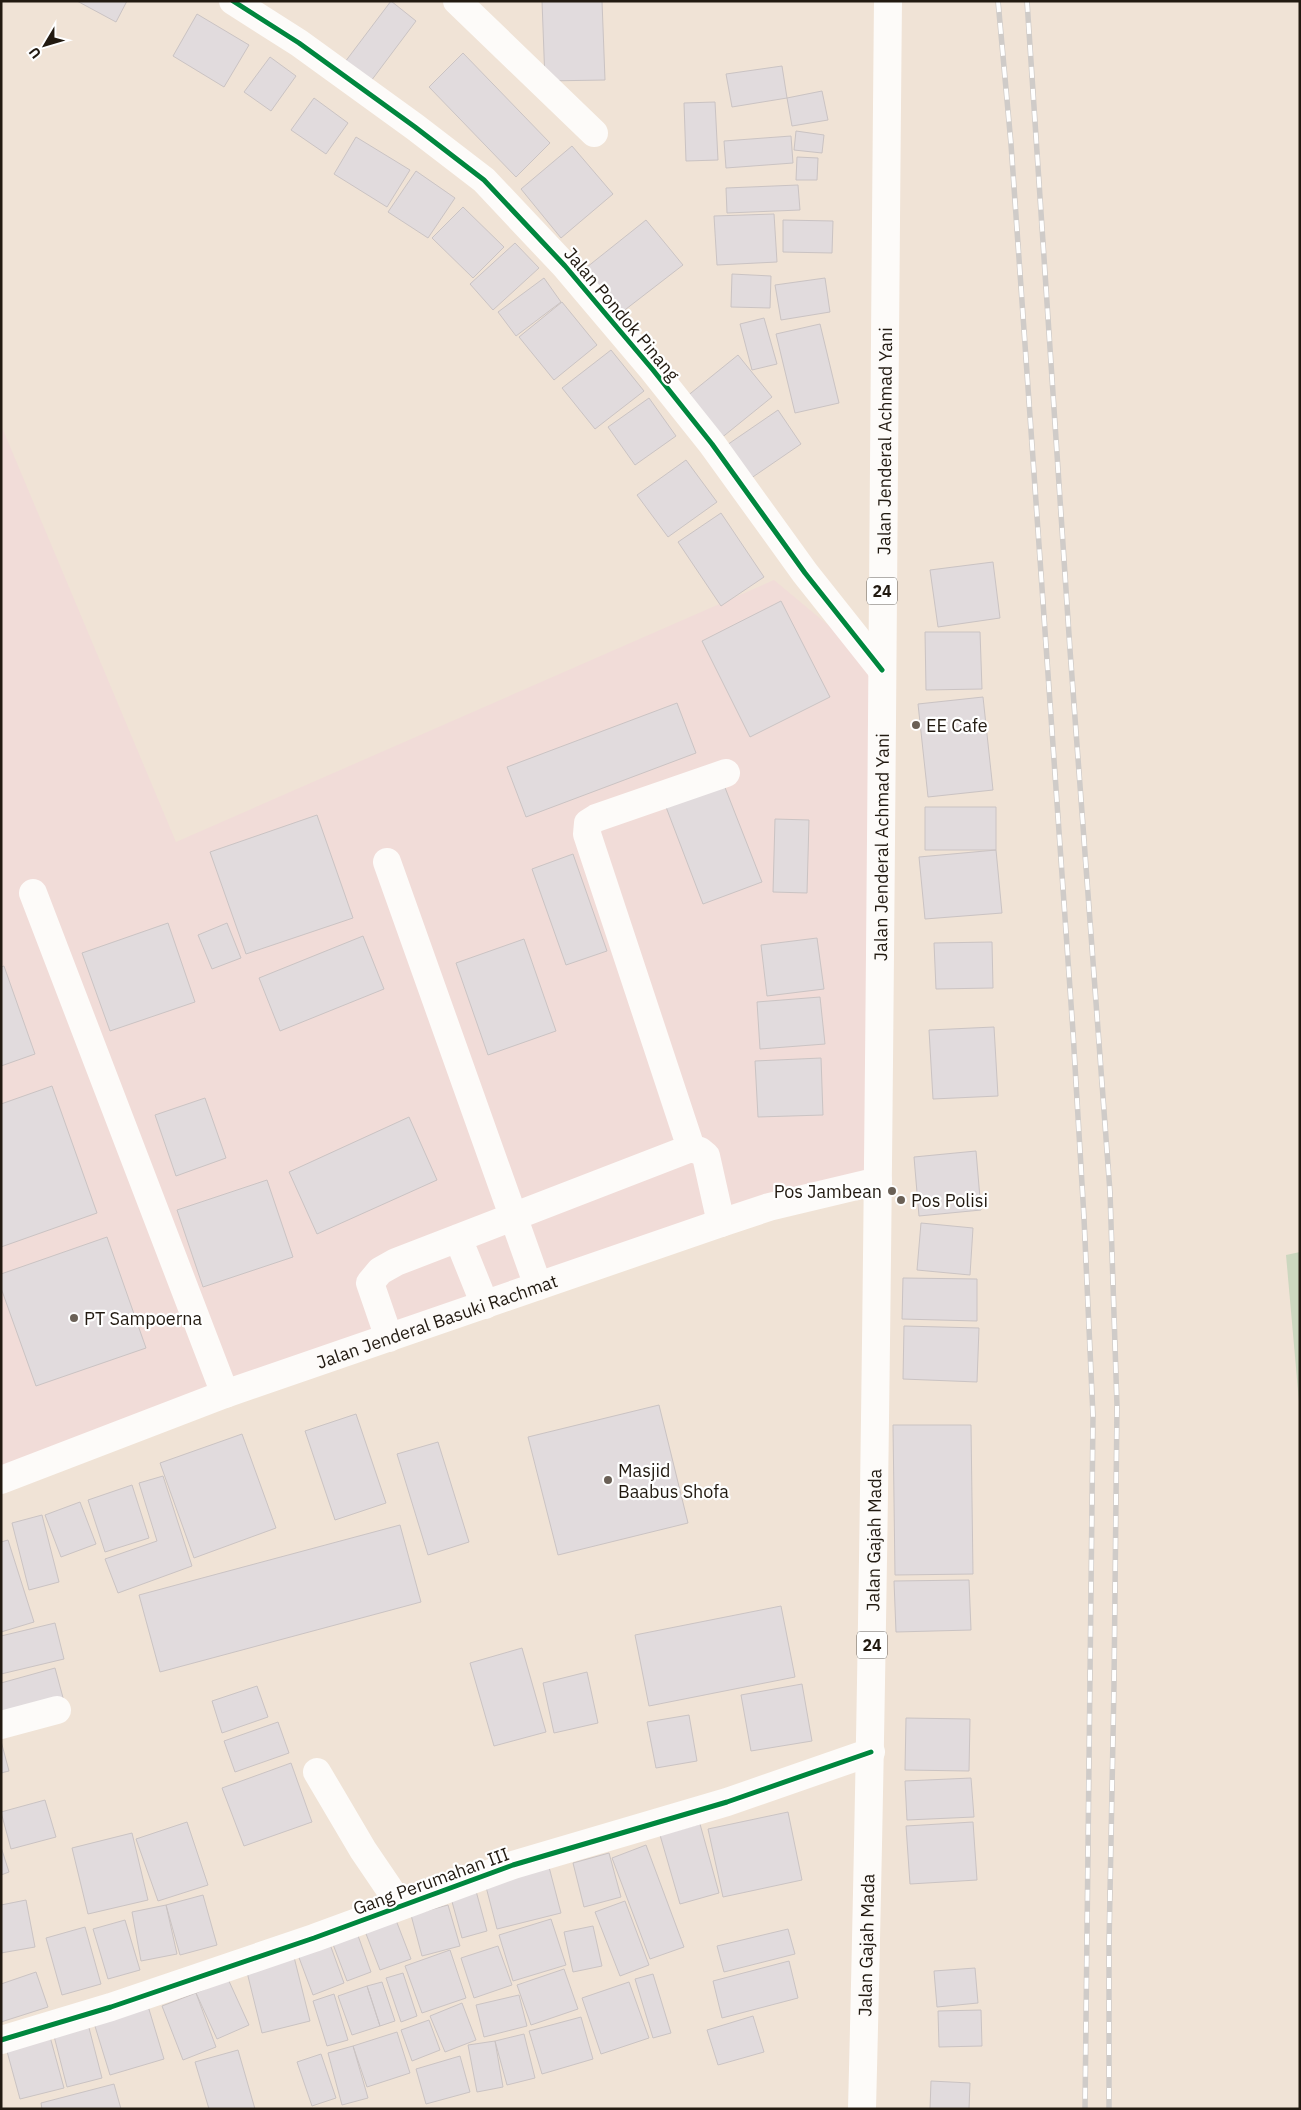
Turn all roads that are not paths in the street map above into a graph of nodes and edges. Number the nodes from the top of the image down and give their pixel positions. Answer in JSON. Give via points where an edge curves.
{"nodes":[{"id":1,"x":233,"y":1,"type":"edge"},
{"id":2,"x":457,"y":1,"type":"edge"},
{"id":3,"x":888,"y":1,"type":"edge"},
{"id":4,"x":594,"y":133,"type":"dead end"},
{"id":5,"x":882,"y":670,"type":"junction"},
{"id":6,"x":726,"y":773,"type":"dead end"},
{"id":7,"x":387,"y":862,"type":"dead end"},
{"id":8,"x":33,"y":893,"type":"dead end"},
{"id":9,"x":691,"y":1148,"type":"junction"},
{"id":10,"x":878,"y":1182,"type":"junction"},
{"id":11,"x":512,"y":1217,"type":"junction"},
{"id":12,"x":720,"y":1223,"type":"junction"},
{"id":13,"x":458,"y":1238,"type":"junction"},
{"id":14,"x":538,"y":1286,"type":"junction"},
{"id":15,"x":485,"y":1305,"type":"junction"},
{"id":16,"x":389,"y":1338,"type":"junction"},
{"id":17,"x":225,"y":1394,"type":"junction"},
{"id":18,"x":1,"y":1480,"type":"edge"},
{"id":19,"x":57,"y":1710,"type":"dead end"},
{"id":20,"x":1,"y":1725,"type":"edge"},
{"id":21,"x":871,"y":1752,"type":"junction"},
{"id":22,"x":317,"y":1772,"type":"dead end"},
{"id":23,"x":401,"y":1906,"type":"junction"},
{"id":24,"x":1,"y":2040,"type":"edge"},
{"id":25,"x":862,"y":2109,"type":"edge"}],
"edges":[{"from":1,"to":5,"type":"main road","name":"Jalan Pondok Pinang","via":[[299,43],[484,180],[565,266],[653,370],[712,444],[805,574]]},
{"from":2,"to":4,"type":"main road"},
{"from":3,"to":5,"type":"main road","name":"Jalan Jenderal Achmad Yani","number":"24"},
{"from":5,"to":10,"type":"main road","name":"Jalan Jenderal Achmad Yani","number":"24"},
{"from":6,"to":9,"type":"main road","via":[[588,823],[587,834]]},
{"from":7,"to":11,"type":"main road"},
{"from":8,"to":17,"type":"main road"},
{"from":9,"to":11,"type":"main road"},
{"from":9,"to":12,"type":"main road","via":[[706,1156]]},
{"from":10,"to":12,"type":"main road","name":"Jalan Jenderal Basuki Rachmat","via":[[769,1207]]},
{"from":10,"to":21,"type":"main road","name":"Jalan Gajah Mada","number":"24"},
{"from":11,"to":13,"type":"main road"},
{"from":11,"to":14,"type":"main road"},
{"from":12,"to":14,"type":"main road","name":"Jalan Jenderal Basuki Rachmat"},
{"from":13,"to":15,"type":"main road"},
{"from":13,"to":16,"type":"main road","via":[[396,1262],[380,1271],[370,1284]]},
{"from":14,"to":15,"type":"main road","name":"Jalan Jenderal Basuki Rachmat"},
{"from":15,"to":16,"type":"main road","name":"Jalan Jenderal Basuki Rachmat"},
{"from":16,"to":17,"type":"main road","name":"Jalan Jenderal Basuki Rachmat"},
{"from":17,"to":18,"type":"main road","name":"Jalan Jenderal Basuki Rachmat"},
{"from":19,"to":20,"type":"main road"},
{"from":21,"to":23,"type":"main road","name":"Gang Perumahan III","via":[[727,1802],[513,1865]]},
{"from":21,"to":25,"type":"main road","name":"Jalan Gajah Mada","number":"24"},
{"from":22,"to":23,"type":"main road"},
{"from":23,"to":24,"type":"main road","name":"Gang Perumahan III","via":[[111,2007]]}]}
